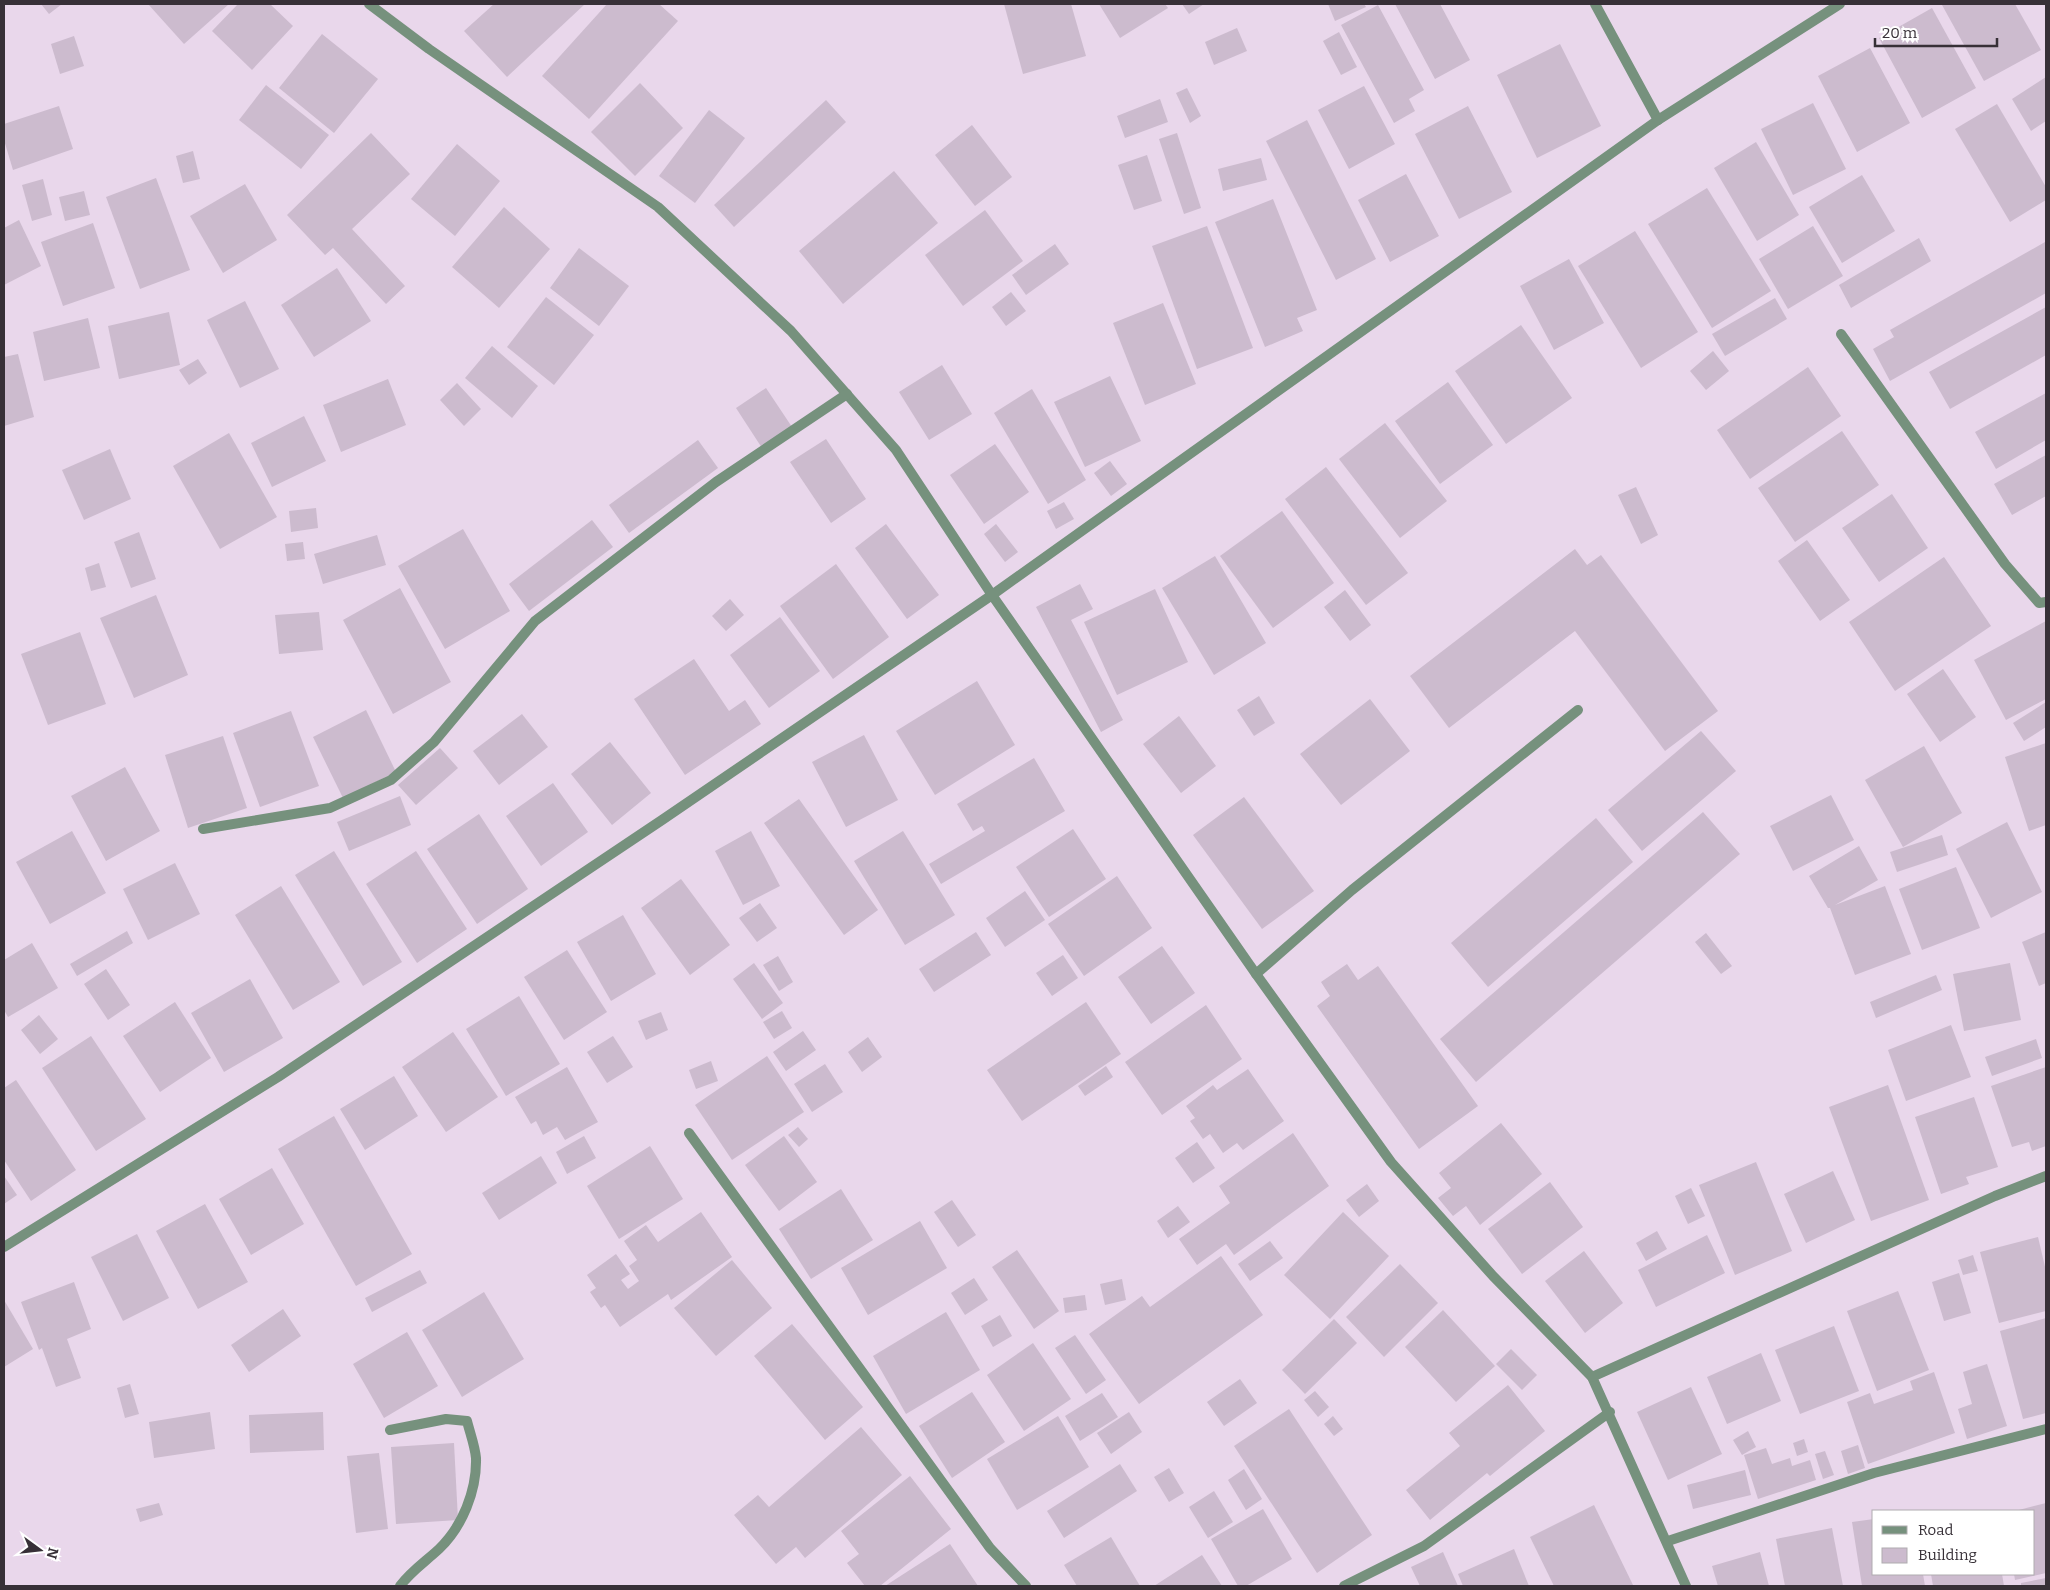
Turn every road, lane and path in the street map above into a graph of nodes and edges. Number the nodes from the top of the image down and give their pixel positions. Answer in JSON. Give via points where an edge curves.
{"nodes":[{"id":1,"x":369,"y":4,"type":"edge"},
{"id":2,"x":1595,"y":4,"type":"edge"},
{"id":3,"x":1840,"y":4,"type":"edge"},
{"id":4,"x":1658,"y":120,"type":"junction"},
{"id":5,"x":1841,"y":334,"type":"dead end"},
{"id":6,"x":847,"y":394,"type":"junction"},
{"id":7,"x":992,"y":595,"type":"junction"},
{"id":8,"x":2046,"y":602,"type":"edge"},
{"id":9,"x":1578,"y":710,"type":"dead end"},
{"id":10,"x":204,"y":829,"type":"dead end"},
{"id":11,"x":1256,"y":974,"type":"junction"},
{"id":12,"x":689,"y":1133,"type":"dead end"},
{"id":13,"x":2046,"y":1176,"type":"edge"},
{"id":14,"x":4,"y":1248,"type":"edge"},
{"id":15,"x":1592,"y":1377,"type":"junction"},
{"id":16,"x":1610,"y":1412,"type":"junction"},
{"id":17,"x":2046,"y":1428,"type":"edge"},
{"id":18,"x":390,"y":1430,"type":"dead end"},
{"id":19,"x":1668,"y":1541,"type":"junction"},
{"id":20,"x":400,"y":1586,"type":"edge"},
{"id":21,"x":1026,"y":1586,"type":"edge"},
{"id":22,"x":1344,"y":1586,"type":"edge"},
{"id":23,"x":1686,"y":1586,"type":"edge"}],
"edges":[{"from":1,"to":6,"type":"street","via":[[658,207],[791,332]]},
{"from":2,"to":4,"type":"street"},
{"from":3,"to":4,"type":"street"},
{"from":4,"to":7,"type":"street"},
{"from":5,"to":8,"type":"street","via":[[2005,564],[2039,603]]},
{"from":6,"to":7,"type":"street","via":[[896,450]]},
{"from":6,"to":10,"type":"street","via":[[716,482],[535,621],[434,742],[390,780],[330,808]]},
{"from":7,"to":11,"type":"street"},
{"from":7,"to":14,"type":"street","via":[[278,1077]]},
{"from":9,"to":11,"type":"street","via":[[1352,890]]},
{"from":11,"to":15,"type":"street","via":[[1391,1162],[1493,1276]]},
{"from":12,"to":21,"type":"street","via":[[990,1548]]},
{"from":13,"to":15,"type":"street"},
{"from":15,"to":16,"type":"street"},
{"from":16,"to":19,"type":"street"},
{"from":16,"to":22,"type":"street","via":[[1424,1546]]},
{"from":17,"to":19,"type":"street","via":[[1874,1473]]},
{"from":18,"to":20,"type":"street","via":[[446,1419],[467,1421],[476,1458],[472,1490],[462,1518],[440,1548],[410,1573]]},
{"from":19,"to":23,"type":"street"}]}
